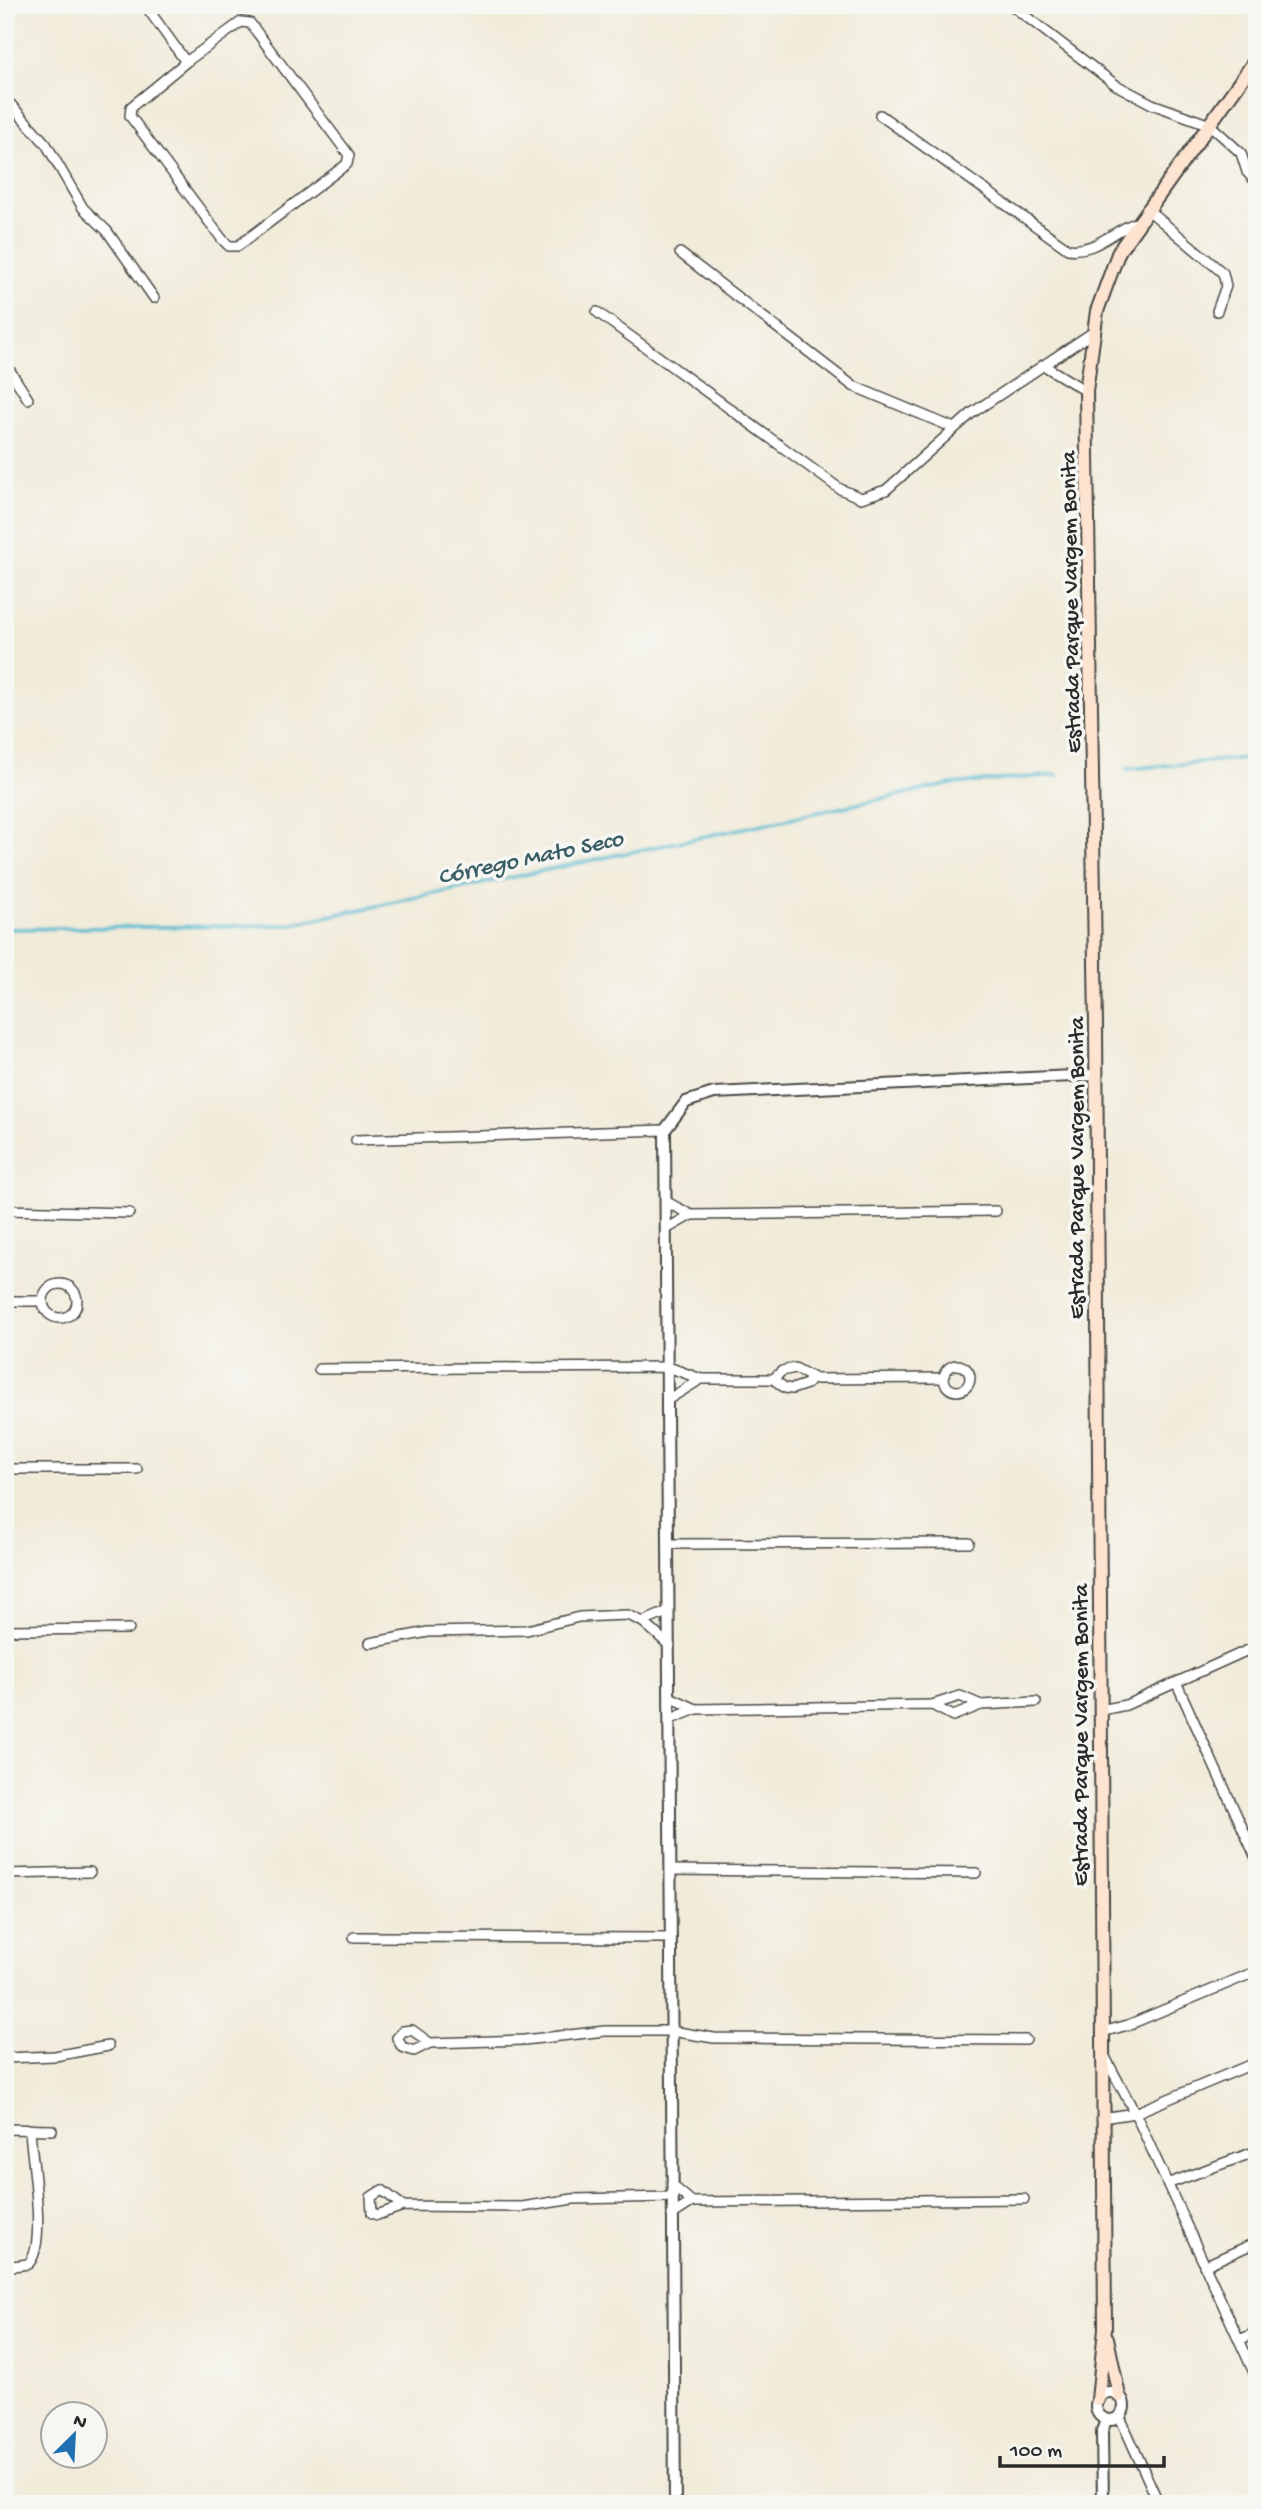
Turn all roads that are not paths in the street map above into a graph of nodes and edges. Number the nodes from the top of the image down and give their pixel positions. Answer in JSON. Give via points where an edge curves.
{"nodes":[{"id":1,"x":145,"y":5,"type":"edge"},
{"id":2,"x":1011,"y":5,"type":"edge"},
{"id":3,"x":1257,"y":58,"type":"edge"},
{"id":4,"x":186,"y":62,"type":"junction"},
{"id":5,"x":5,"y":98,"type":"edge"},
{"id":6,"x":880,"y":115,"type":"dead end"},
{"id":7,"x":1210,"y":125,"type":"junction"},
{"id":8,"x":1257,"y":183,"type":"edge"},
{"id":9,"x":1147,"y":209,"type":"junction"},
{"id":10,"x":1138,"y":222,"type":"junction"},
{"id":11,"x":680,"y":253,"type":"dead end"},
{"id":12,"x":154,"y":298,"type":"dead end"},
{"id":13,"x":1217,"y":311,"type":"dead end"},
{"id":14,"x":597,"y":312,"type":"dead end"},
{"id":15,"x":1092,"y":333,"type":"junction"},
{"id":16,"x":5,"y":363,"type":"edge"},
{"id":17,"x":1044,"y":365,"type":"junction"},
{"id":18,"x":1086,"y":391,"type":"junction"},
{"id":19,"x":28,"y":399,"type":"dead end"},
{"id":20,"x":954,"y":428,"type":"junction"},
{"id":21,"x":1095,"y":1075,"type":"junction"},
{"id":22,"x":664,"y":1130,"type":"junction"},
{"id":23,"x":356,"y":1140,"type":"dead end"},
{"id":24,"x":667,"y":1202,"type":"junction"},
{"id":25,"x":5,"y":1210,"type":"edge"},
{"id":26,"x":996,"y":1211,"type":"dead end"},
{"id":27,"x":130,"y":1213,"type":"dead end"},
{"id":28,"x":691,"y":1214,"type":"junction"},
{"id":29,"x":668,"y":1228,"type":"junction"},
{"id":30,"x":5,"y":1301,"type":"edge"},
{"id":31,"x":43,"y":1301,"type":"dead end"},
{"id":32,"x":668,"y":1367,"type":"junction"},
{"id":33,"x":319,"y":1369,"type":"dead end"},
{"id":34,"x":701,"y":1378,"type":"junction"},
{"id":35,"x":812,"y":1378,"type":"junction"},
{"id":36,"x":942,"y":1378,"type":"dead end"},
{"id":37,"x":773,"y":1379,"type":"junction"},
{"id":38,"x":668,"y":1399,"type":"junction"},
{"id":39,"x":5,"y":1469,"type":"edge"},
{"id":40,"x":137,"y":1469,"type":"dead end"},
{"id":41,"x":969,"y":1543,"type":"dead end"},
{"id":42,"x":670,"y":1544,"type":"junction"},
{"id":43,"x":669,"y":1611,"type":"junction"},
{"id":44,"x":643,"y":1622,"type":"junction"},
{"id":45,"x":128,"y":1629,"type":"dead end"},
{"id":46,"x":5,"y":1630,"type":"edge"},
{"id":47,"x":370,"y":1643,"type":"dead end"},
{"id":48,"x":670,"y":1646,"type":"junction"},
{"id":49,"x":1257,"y":1646,"type":"edge"},
{"id":50,"x":1177,"y":1684,"type":"junction"},
{"id":51,"x":670,"y":1697,"type":"junction"},
{"id":52,"x":1036,"y":1702,"type":"dead end"},
{"id":53,"x":932,"y":1705,"type":"junction"},
{"id":54,"x":981,"y":1705,"type":"junction"},
{"id":55,"x":696,"y":1709,"type":"junction"},
{"id":56,"x":1101,"y":1710,"type":"junction"},
{"id":57,"x":671,"y":1719,"type":"junction"},
{"id":58,"x":1257,"y":1860,"type":"edge"},
{"id":59,"x":671,"y":1870,"type":"junction"},
{"id":60,"x":90,"y":1872,"type":"dead end"},
{"id":61,"x":976,"y":1872,"type":"dead end"},
{"id":62,"x":5,"y":1874,"type":"edge"},
{"id":63,"x":355,"y":1937,"type":"dead end"},
{"id":64,"x":671,"y":1938,"type":"junction"},
{"id":65,"x":1257,"y":1971,"type":"edge"},
{"id":66,"x":671,"y":2031,"type":"junction"},
{"id":67,"x":1102,"y":2032,"type":"junction"},
{"id":68,"x":1026,"y":2040,"type":"dead end"},
{"id":69,"x":430,"y":2043,"type":"dead end"},
{"id":70,"x":108,"y":2046,"type":"dead end"},
{"id":71,"x":1101,"y":2049,"type":"junction"},
{"id":72,"x":5,"y":2058,"type":"edge"},
{"id":73,"x":1257,"y":2062,"type":"edge"},
{"id":74,"x":1135,"y":2113,"type":"junction"},
{"id":75,"x":1102,"y":2118,"type":"junction"},
{"id":76,"x":5,"y":2129,"type":"edge"},
{"id":77,"x":30,"y":2129,"type":"junction"},
{"id":78,"x":52,"y":2130,"type":"dead end"},
{"id":79,"x":1257,"y":2151,"type":"edge"},
{"id":80,"x":1167,"y":2184,"type":"junction"},
{"id":81,"x":672,"y":2191,"type":"junction"},
{"id":82,"x":1024,"y":2199,"type":"dead end"},
{"id":83,"x":692,"y":2202,"type":"junction"},
{"id":84,"x":403,"y":2206,"type":"dead end"},
{"id":85,"x":672,"y":2215,"type":"junction"},
{"id":86,"x":1257,"y":2242,"type":"edge"},
{"id":87,"x":1204,"y":2266,"type":"junction"},
{"id":88,"x":5,"y":2267,"type":"edge"},
{"id":89,"x":1105,"y":2328,"type":"junction"},
{"id":90,"x":1257,"y":2332,"type":"edge"},
{"id":91,"x":1239,"y":2340,"type":"junction"},
{"id":92,"x":1257,"y":2379,"type":"edge"},
{"id":93,"x":1119,"y":2396,"type":"junction"},
{"id":94,"x":1098,"y":2400,"type":"junction"},
{"id":95,"x":1120,"y":2417,"type":"junction"},
{"id":96,"x":1105,"y":2420,"type":"junction"},
{"id":97,"x":675,"y":2504,"type":"edge"},
{"id":98,"x":1103,"y":2504,"type":"edge"},
{"id":99,"x":1160,"y":2504,"type":"edge"}],
"edges":[{"from":1,"to":4,"type":"street"},
{"from":2,"to":7,"type":"street","via":[[1116,85]]},
{"from":3,"to":7,"type":"main road","name":"Estrada Parque Vargem Bonita"},
{"from":4,"to":4,"type":"street","via":[[241,22],[250,23],[349,155],[347,163],[238,246],[229,246],[222,239],[130,116],[131,107]]},
{"from":5,"to":12,"type":"street","via":[[46,144],[83,208],[107,231]]},
{"from":6,"to":10,"type":"street","via":[[1068,249],[1088,249]]},
{"from":7,"to":8,"type":"street","via":[[1241,153],[1247,172]]},
{"from":7,"to":9,"type":"main road","name":"Estrada Parque Vargem Bonita"},
{"from":9,"to":10,"type":"main road","name":"Estrada Parque Vargem Bonita"},
{"from":9,"to":13,"type":"street","via":[[1223,273],[1226,286]]},
{"from":10,"to":15,"type":"main road","name":"Estrada Parque Vargem Bonita","via":[[1106,279]]},
{"from":11,"to":20,"type":"street","via":[[853,386]]},
{"from":14,"to":20,"type":"street","via":[[855,497],[872,497],[886,490]]},
{"from":15,"to":17,"type":"street"},
{"from":15,"to":18,"type":"main road","name":"Estrada Parque Vargem Bonita"},
{"from":16,"to":19,"type":"street"},
{"from":17,"to":18,"type":"street"},
{"from":17,"to":20,"type":"street"},
{"from":18,"to":21,"type":"main road","name":"Estrada Parque Vargem Bonita"},
{"from":21,"to":22,"type":"street","via":[[714,1093],[686,1102]]},
{"from":21,"to":56,"type":"main road","name":"Estrada Parque Vargem Bonita"},
{"from":22,"to":23,"type":"street"},
{"from":22,"to":24,"type":"street"},
{"from":24,"to":28,"type":"street"},
{"from":24,"to":29,"type":"street"},
{"from":25,"to":27,"type":"street"},
{"from":26,"to":28,"type":"street"},
{"from":28,"to":29,"type":"street"},
{"from":29,"to":32,"type":"street"},
{"from":30,"to":31,"type":"street"},
{"from":32,"to":33,"type":"street"},
{"from":32,"to":34,"type":"street"},
{"from":32,"to":38,"type":"street"},
{"from":34,"to":37,"type":"street"},
{"from":34,"to":38,"type":"street"},
{"from":35,"to":36,"type":"street"},
{"from":35,"to":37,"type":"street","via":[[801,1370],[788,1369]]},
{"from":35,"to":37,"type":"street","via":[[792,1389]]},
{"from":38,"to":42,"type":"street"},
{"from":39,"to":40,"type":"street"},
{"from":41,"to":42,"type":"street"},
{"from":42,"to":43,"type":"street"},
{"from":43,"to":44,"type":"street"},
{"from":43,"to":48,"type":"street"},
{"from":44,"to":47,"type":"street","via":[[628,1615],[579,1617],[527,1630],[440,1631]]},
{"from":44,"to":48,"type":"street"},
{"from":45,"to":46,"type":"street"},
{"from":48,"to":51,"type":"street"},
{"from":49,"to":50,"type":"street"},
{"from":50,"to":56,"type":"street"},
{"from":50,"to":58,"type":"street"},
{"from":51,"to":55,"type":"street"},
{"from":51,"to":57,"type":"street"},
{"from":52,"to":54,"type":"street"},
{"from":53,"to":54,"type":"street","via":[[960,1696]]},
{"from":53,"to":54,"type":"street","via":[[953,1716]]},
{"from":53,"to":55,"type":"street"},
{"from":55,"to":57,"type":"street"},
{"from":56,"to":67,"type":"main road","name":"Estrada Parque Vargem Bonita"},
{"from":57,"to":59,"type":"street"},
{"from":59,"to":61,"type":"street"},
{"from":59,"to":64,"type":"street"},
{"from":60,"to":62,"type":"street"},
{"from":63,"to":64,"type":"street"},
{"from":64,"to":66,"type":"street"},
{"from":65,"to":67,"type":"street"},
{"from":66,"to":68,"type":"street","via":[[714,2038]]},
{"from":66,"to":69,"type":"street"},
{"from":66,"to":81,"type":"street"},
{"from":67,"to":71,"type":"main road","name":"Estrada Parque Vargem Bonita"},
{"from":70,"to":72,"type":"street","via":[[55,2056]]},
{"from":71,"to":74,"type":"street"},
{"from":71,"to":75,"type":"main road","name":"Estrada Parque Vargem Bonita"},
{"from":73,"to":74,"type":"street"},
{"from":74,"to":75,"type":"street"},
{"from":74,"to":80,"type":"street"},
{"from":75,"to":89,"type":"main road","name":"Estrada Parque Vargem Bonita"},
{"from":76,"to":77,"type":"street"},
{"from":77,"to":78,"type":"street"},
{"from":77,"to":88,"type":"street","via":[[38,2249],[28,2264]]},
{"from":79,"to":80,"type":"street"},
{"from":80,"to":87,"type":"street"},
{"from":81,"to":83,"type":"street"},
{"from":81,"to":84,"type":"street","via":[[522,2207]]},
{"from":81,"to":85,"type":"street"},
{"from":82,"to":83,"type":"street"},
{"from":83,"to":85,"type":"street"},
{"from":85,"to":97,"type":"street"},
{"from":86,"to":87,"type":"street"},
{"from":87,"to":91,"type":"street"},
{"from":89,"to":93,"type":"main road","name":"Estrada Parque Vargem Bonita"},
{"from":89,"to":94,"type":"main road","name":"Estrada Parque Vargem Bonita"},
{"from":90,"to":91,"type":"street"},
{"from":91,"to":92,"type":"street"},
{"from":93,"to":94,"type":"street","via":[[1109,2393]]},
{"from":93,"to":95,"type":"street","via":[[1124,2406]]},
{"from":94,"to":96,"type":"street","via":[[1098,2414]]},
{"from":95,"to":96,"type":"street"},
{"from":95,"to":99,"type":"street"},
{"from":96,"to":98,"type":"street"}]}
